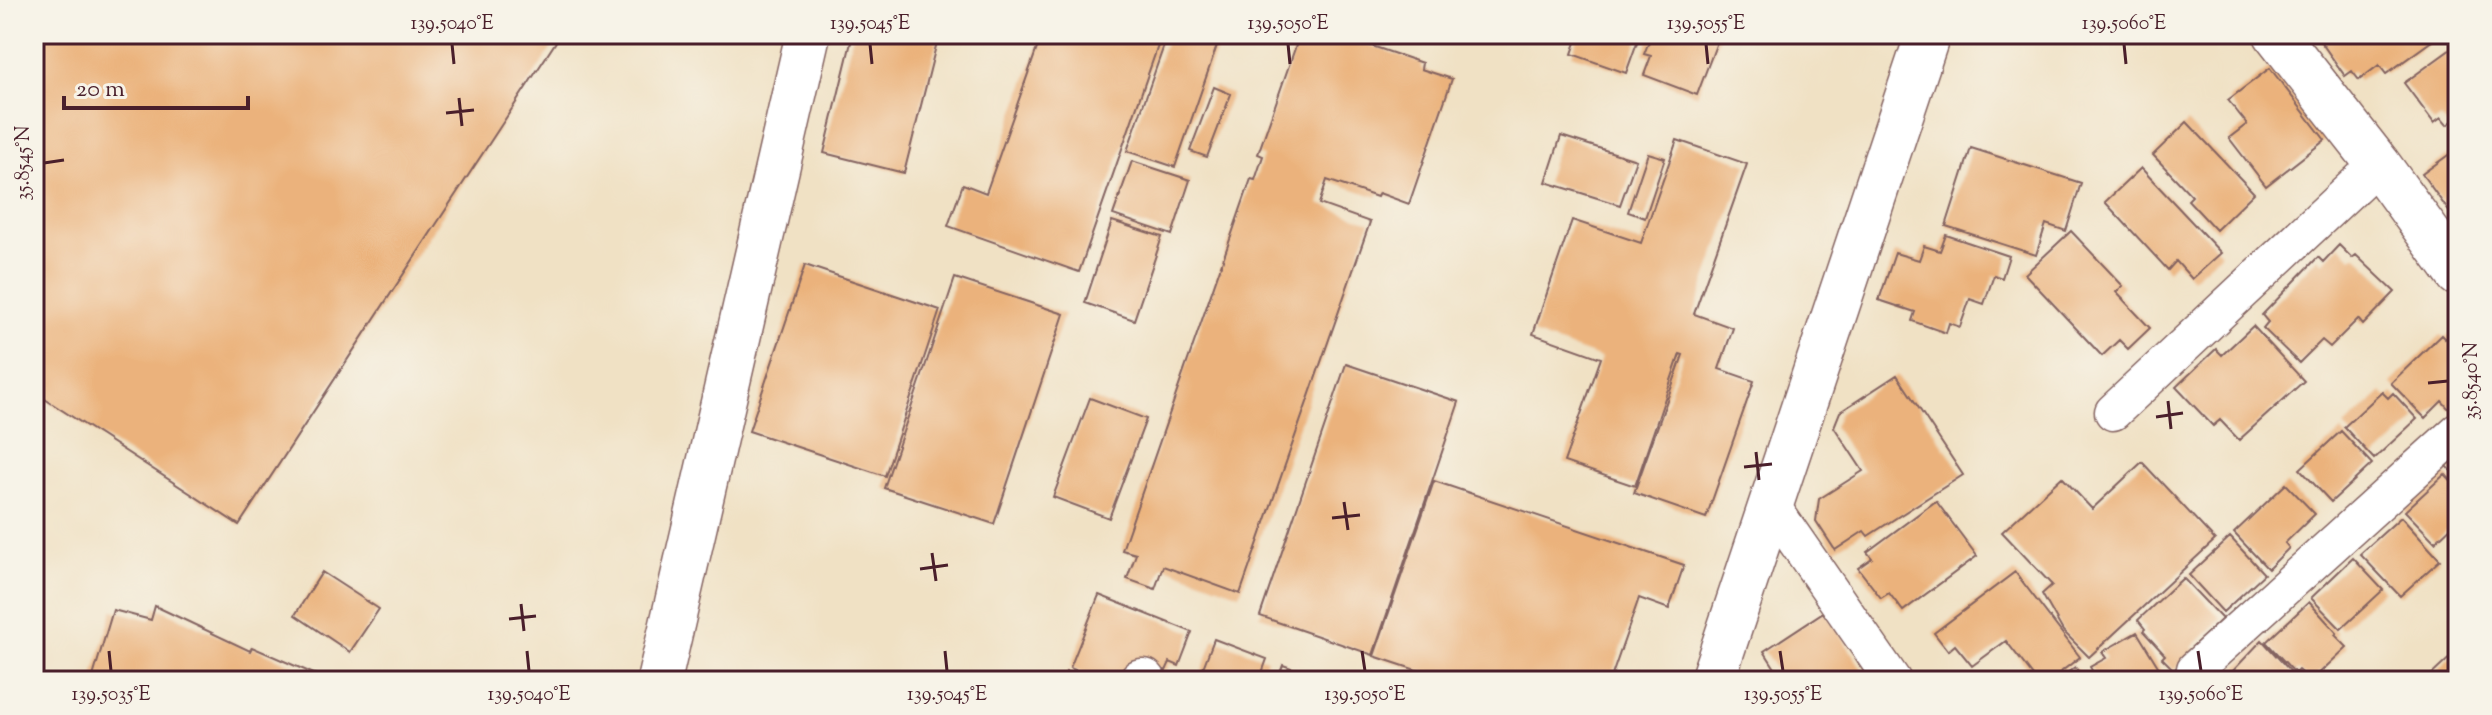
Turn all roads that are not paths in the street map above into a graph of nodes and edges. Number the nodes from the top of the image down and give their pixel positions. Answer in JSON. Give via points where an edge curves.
{"nodes":[{"id":1,"x":808,"y":34,"type":"edge"},
{"id":2,"x":1928,"y":34,"type":"edge"},
{"id":3,"x":2276,"y":34,"type":"edge"},
{"id":4,"x":2378,"y":164,"type":"junction"},
{"id":5,"x":2455,"y":264,"type":"edge"},
{"id":6,"x":2113,"y":412,"type":"dead end"},
{"id":7,"x":2458,"y":431,"type":"edge"},
{"id":8,"x":1771,"y":505,"type":"junction"},
{"id":9,"x":659,"y":681,"type":"edge"},
{"id":10,"x":1712,"y":681,"type":"edge"},
{"id":11,"x":1893,"y":681,"type":"edge"},
{"id":12,"x":2202,"y":681,"type":"edge"}],
"edges":[{"from":1,"to":9,"type":"street"},
{"from":2,"to":8,"type":"street"},
{"from":3,"to":4,"type":"street"},
{"from":4,"to":5,"type":"street"},
{"from":4,"to":6,"type":"lane"},
{"from":7,"to":12,"type":"lane","via":[[2195,669]]},
{"from":8,"to":10,"type":"street"},
{"from":8,"to":11,"type":"lane"}]}
